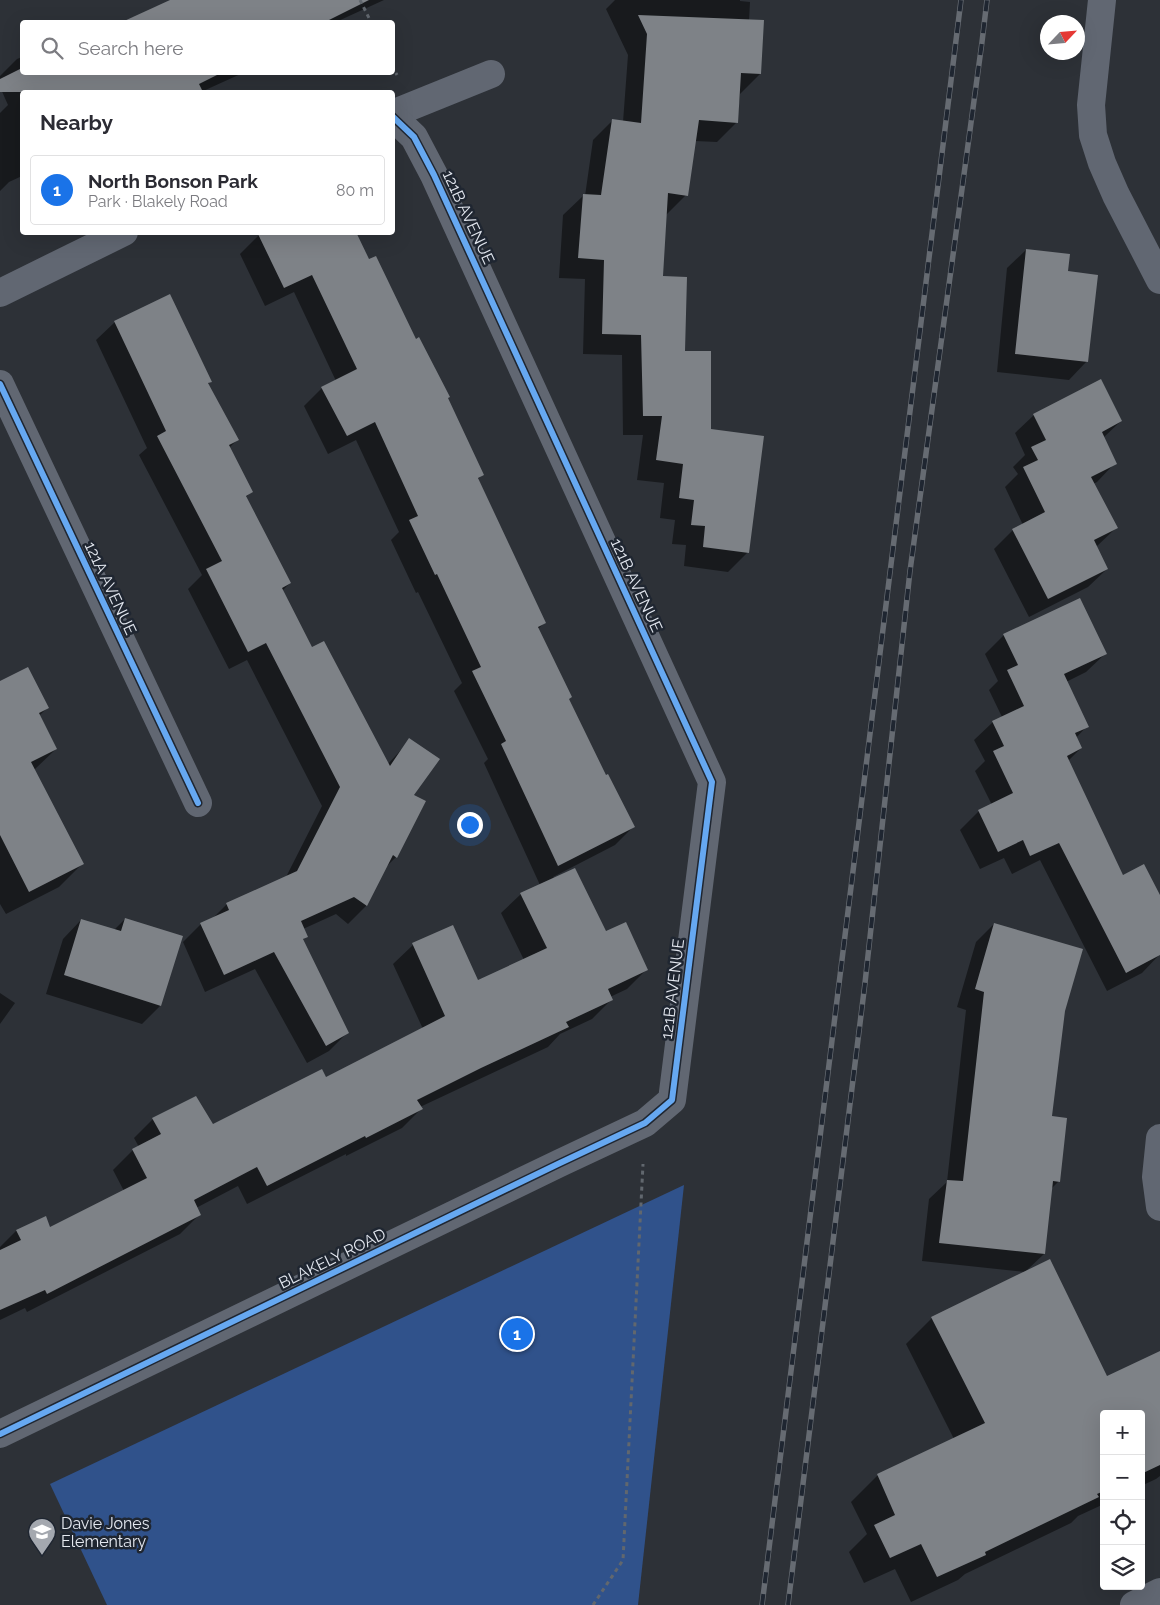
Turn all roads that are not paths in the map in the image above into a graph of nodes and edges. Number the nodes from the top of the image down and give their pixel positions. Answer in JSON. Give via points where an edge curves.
{"nodes":[{"id":1,"x":1102,"y":0,"type":"edge"},
{"id":2,"x":491,"y":74,"type":"dead end"},
{"id":3,"x":395,"y":114,"type":"edge"},
{"id":4,"x":395,"y":118,"type":"edge"},
{"id":5,"x":118,"y":235,"type":"edge"},
{"id":6,"x":1160,"y":280,"type":"edge"},
{"id":7,"x":0,"y":293,"type":"edge"},
{"id":8,"x":0,"y":384,"type":"edge"},
{"id":9,"x":198,"y":803,"type":"dead end"},
{"id":10,"x":672,"y":1100,"type":"joint"},
{"id":11,"x":1160,"y":1138,"type":"edge"},
{"id":12,"x":1160,"y":1207,"type":"edge"},
{"id":13,"x":0,"y":1434,"type":"edge"},
{"id":14,"x":1160,"y":1592,"type":"edge"},
{"id":15,"x":1134,"y":1605,"type":"edge"}],
"edges":[{"from":1,"to":6,"type":"street","via":[[1091,105],[1093,135],[1116,195]]},
{"from":2,"to":3,"type":"street"},
{"from":4,"to":10,"type":"street","name":"121B AVENUE","via":[[414,137],[434,175],[712,782]]},
{"from":5,"to":7,"type":"street"},
{"from":8,"to":9,"type":"street","name":"121A AVENUE"},
{"from":10,"to":13,"type":"street","name":"BLAKELY ROAD","via":[[645,1123]]},
{"from":11,"to":12,"type":"street","via":[[1156,1177]]},
{"from":14,"to":15,"type":"street"}]}
